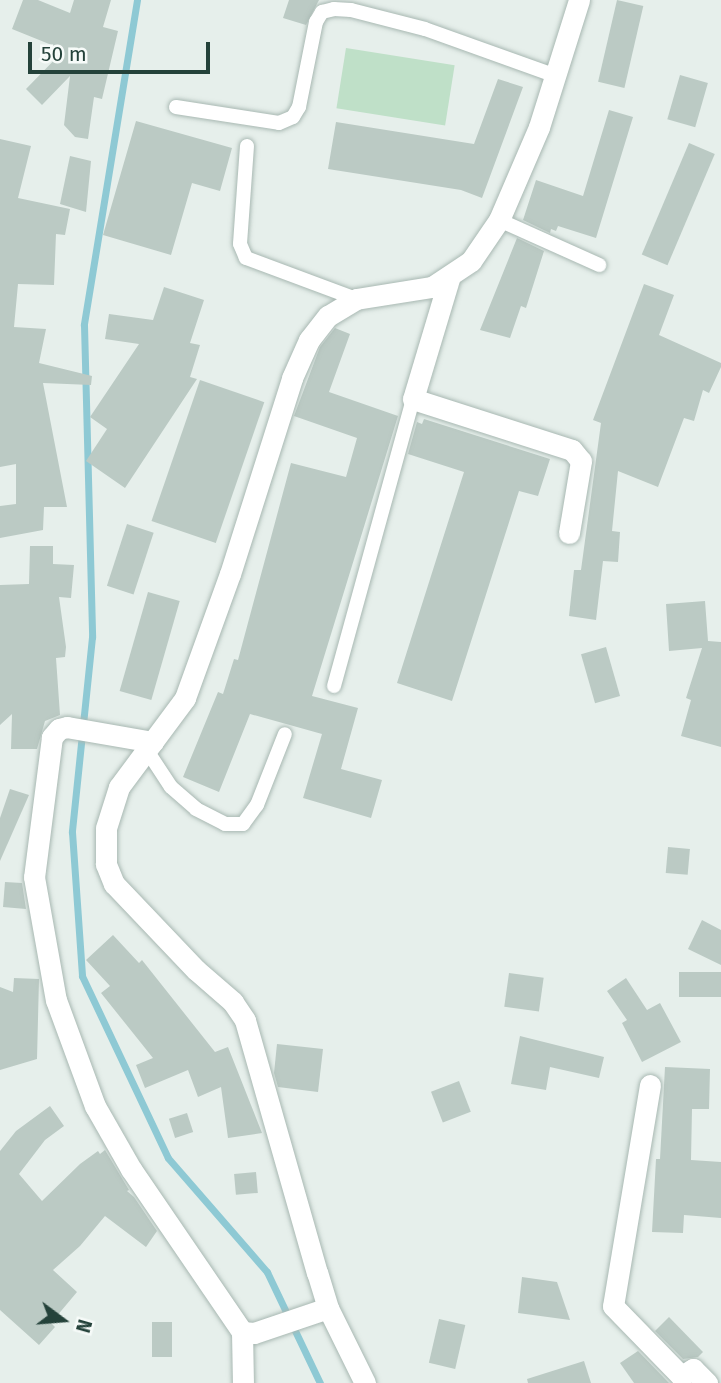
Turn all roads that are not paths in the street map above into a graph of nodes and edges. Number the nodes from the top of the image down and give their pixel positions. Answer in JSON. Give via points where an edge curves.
{"nodes":[{"id":1,"x":579,"y":0,"type":"edge"},
{"id":2,"x":556,"y":76,"type":"junction"},
{"id":3,"x":176,"y":107,"type":"dead end"},
{"id":4,"x":247,"y":146,"type":"dead end"},
{"id":5,"x":499,"y":220,"type":"junction"},
{"id":6,"x":599,"y":265,"type":"dead end"},
{"id":7,"x":449,"y":279,"type":"junction"},
{"id":8,"x":356,"y":299,"type":"junction"},
{"id":9,"x":413,"y":399,"type":"junction"},
{"id":10,"x":569,"y":533,"type":"dead end"},
{"id":11,"x":334,"y":686,"type":"dead end"},
{"id":12,"x":285,"y":734,"type":"dead end"},
{"id":13,"x":149,"y":745,"type":"junction"},
{"id":14,"x":650,"y":1085,"type":"dead end"},
{"id":15,"x":318,"y":1310,"type":"junction"},
{"id":16,"x":250,"y":1331,"type":"junction"},
{"id":17,"x":243,"y":1383,"type":"edge"},
{"id":18,"x":365,"y":1383,"type":"edge"},
{"id":19,"x":707,"y":1383,"type":"edge"}],
"edges":[{"from":1,"to":2,"type":"street"},
{"from":2,"to":3,"type":"lane","via":[[425,29],[334,9],[322,12],[316,22],[293,117],[279,123]]},
{"from":2,"to":5,"type":"street"},
{"from":4,"to":8,"type":"lane","via":[[240,244],[246,258]]},
{"from":5,"to":6,"type":"lane"},
{"from":5,"to":7,"type":"street","via":[[471,261]]},
{"from":7,"to":8,"type":"street","via":[[432,287]]},
{"from":7,"to":9,"type":"street"},
{"from":8,"to":13,"type":"street","via":[[328,316],[309,340],[292,378],[203,654],[185,698]]},
{"from":9,"to":10,"type":"street","via":[[572,450],[581,461]]},
{"from":9,"to":11,"type":"lane"},
{"from":12,"to":13,"type":"lane","via":[[257,805],[243,824],[225,824],[196,809],[171,787]]},
{"from":13,"to":15,"type":"street","via":[[119,787],[106,828],[106,864],[114,884],[233,1002],[245,1020]]},
{"from":13,"to":16,"type":"street","via":[[67,727],[52,737],[34,877],[56,1000],[95,1106],[131,1169]]},
{"from":14,"to":19,"type":"street","via":[[613,1306],[681,1376],[693,1369]]},
{"from":15,"to":16,"type":"street"},
{"from":15,"to":18,"type":"street"},
{"from":16,"to":17,"type":"street"}]}
